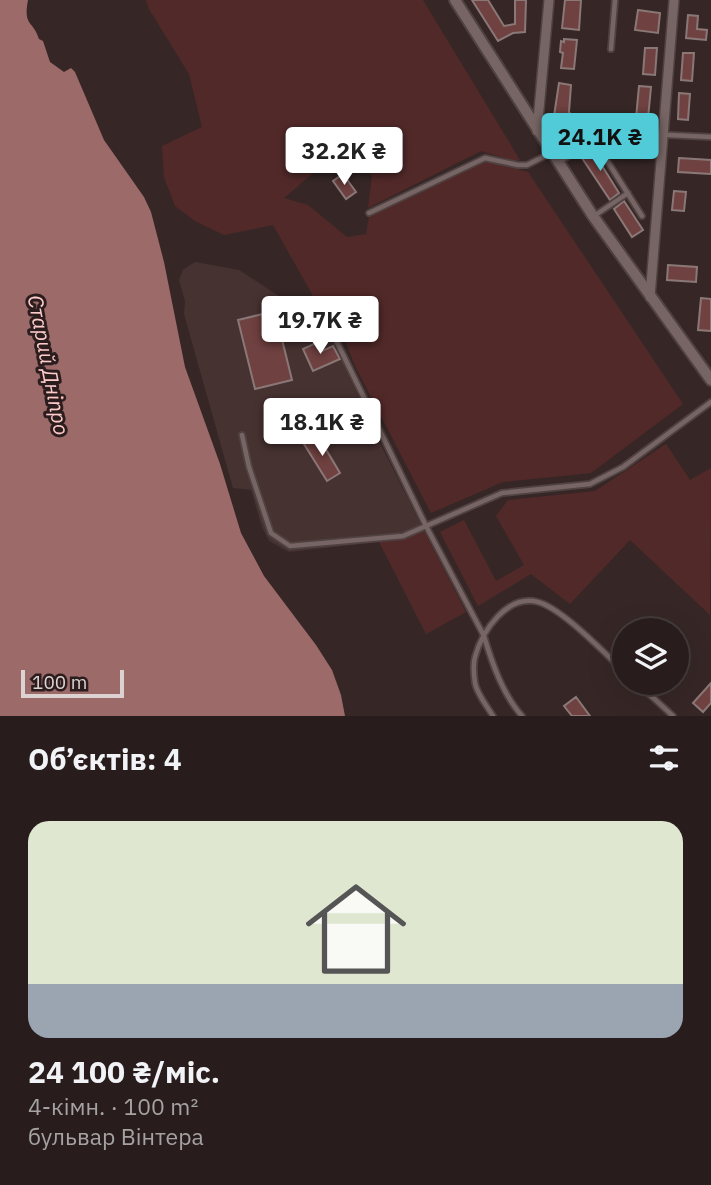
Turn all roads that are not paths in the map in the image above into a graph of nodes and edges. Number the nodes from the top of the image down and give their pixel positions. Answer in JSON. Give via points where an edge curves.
{"nodes":[{"id":1,"x":454,"y":0,"type":"edge"},
{"id":2,"x":549,"y":0,"type":"edge"},
{"id":3,"x":615,"y":0,"type":"edge"},
{"id":4,"x":674,"y":0,"type":"edge"},
{"id":5,"x":611,"y":49,"type":"dead end"},
{"id":6,"x":537,"y":131,"type":"junction"},
{"id":7,"x":662,"y":136,"type":"junction"},
{"id":8,"x":711,"y":137,"type":"edge"},
{"id":9,"x":594,"y":140,"type":"junction"},
{"id":10,"x":555,"y":157,"type":"junction"},
{"id":11,"x":628,"y":194,"type":"junction"},
{"id":12,"x":369,"y":214,"type":"dead end"},
{"id":13,"x":593,"y":216,"type":"junction"},
{"id":14,"x":642,"y":216,"type":"dead end"},
{"id":15,"x":650,"y":297,"type":"junction"},
{"id":16,"x":335,"y":338,"type":"dead end"},
{"id":17,"x":711,"y":380,"type":"edge"},
{"id":18,"x":711,"y":402,"type":"edge"},
{"id":19,"x":242,"y":435,"type":"dead end"},
{"id":20,"x":426,"y":526,"type":"junction"},
{"id":21,"x":484,"y":636,"type":"junction"},
{"id":22,"x":612,"y":661,"type":"edge"},
{"id":23,"x":650,"y":695,"type":"edge"},
{"id":24,"x":493,"y":716,"type":"edge"},
{"id":25,"x":522,"y":716,"type":"edge"},
{"id":26,"x":673,"y":716,"type":"edge"}],
"edges":[{"from":1,"to":6,"type":"street"},
{"from":2,"to":6,"type":"street"},
{"from":3,"to":5,"type":"lane"},
{"from":4,"to":7,"type":"street"},
{"from":6,"to":10,"type":"street"},
{"from":7,"to":8,"type":"lane"},
{"from":7,"to":9,"type":"lane","via":[[608,132]]},
{"from":7,"to":15,"type":"street"},
{"from":9,"to":10,"type":"lane"},
{"from":9,"to":11,"type":"lane"},
{"from":10,"to":12,"type":"lane","via":[[527,165],[485,158]]},
{"from":10,"to":13,"type":"street"},
{"from":11,"to":13,"type":"lane"},
{"from":11,"to":14,"type":"lane"},
{"from":13,"to":15,"type":"street"},
{"from":15,"to":17,"type":"street"},
{"from":16,"to":20,"type":"lane"},
{"from":18,"to":20,"type":"lane","via":[[600,481],[502,493]]},
{"from":19,"to":20,"type":"lane","via":[[271,533],[290,546],[402,536]]},
{"from":20,"to":21,"type":"lane"},
{"from":21,"to":22,"type":"lane","via":[[503,611],[534,601],[550,606]]},
{"from":21,"to":24,"type":"lane","via":[[475,658],[475,686]]},
{"from":21,"to":25,"type":"lane","via":[[489,656]]},
{"from":23,"to":26,"type":"lane"}]}
